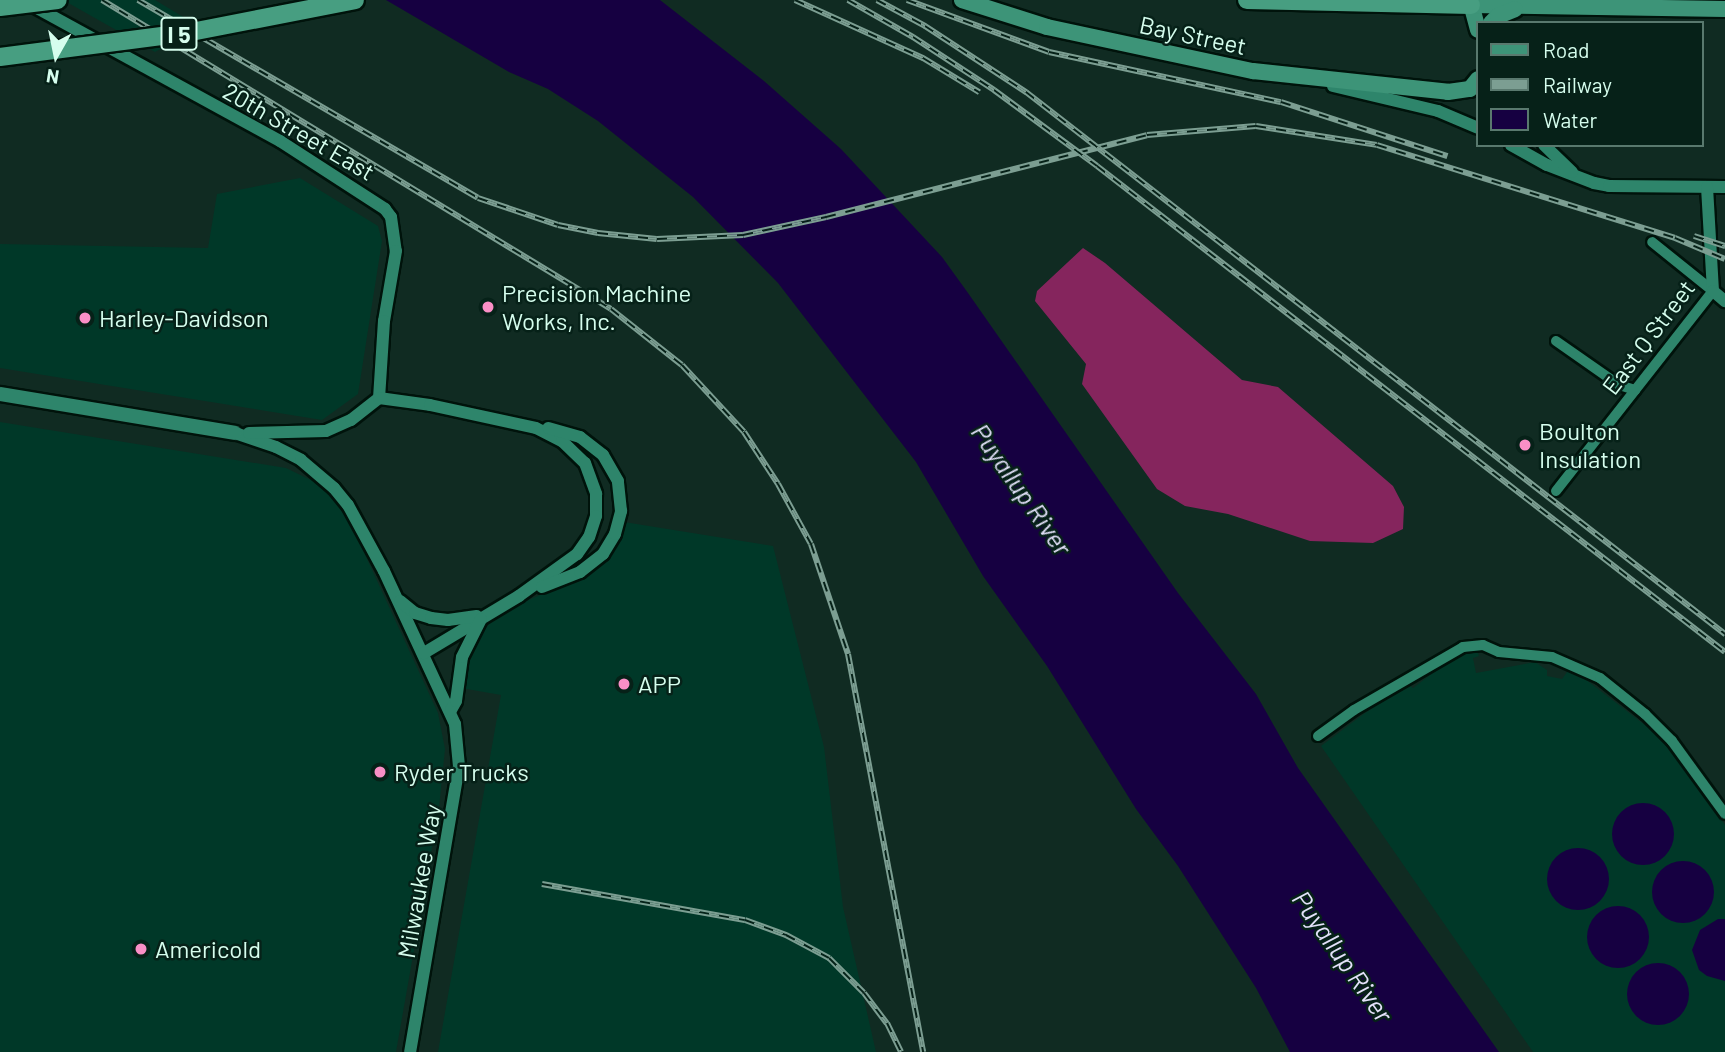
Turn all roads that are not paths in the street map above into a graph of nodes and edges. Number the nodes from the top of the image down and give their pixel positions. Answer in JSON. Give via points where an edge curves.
{"nodes":[{"id":1,"x":22,"y":0,"type":"edge"},
{"id":2,"x":58,"y":0,"type":"edge"},
{"id":3,"x":355,"y":0,"type":"edge"},
{"id":4,"x":962,"y":0,"type":"edge"},
{"id":5,"x":1247,"y":0,"type":"edge"},
{"id":6,"x":1470,"y":2,"type":"edge"},
{"id":7,"x":1528,"y":6,"type":"junction"},
{"id":8,"x":0,"y":7,"type":"edge"},
{"id":9,"x":1725,"y":9,"type":"edge"},
{"id":10,"x":1493,"y":21,"type":"edge"},
{"id":11,"x":1476,"y":23,"type":"edge"},
{"id":12,"x":0,"y":57,"type":"edge"},
{"id":13,"x":1253,"y":71,"type":"junction"},
{"id":14,"x":1476,"y":82,"type":"edge"},
{"id":15,"x":1476,"y":127,"type":"edge"},
{"id":16,"x":1515,"y":147,"type":"edge"},
{"id":17,"x":1546,"y":147,"type":"edge"},
{"id":18,"x":1580,"y":179,"type":"junction"},
{"id":19,"x":1707,"y":187,"type":"junction"},
{"id":20,"x":1725,"y":187,"type":"edge"},
{"id":21,"x":1652,"y":242,"type":"dead end"},
{"id":22,"x":1713,"y":291,"type":"junction"},
{"id":23,"x":1725,"y":301,"type":"edge"},
{"id":24,"x":1556,"y":341,"type":"dead end"},
{"id":25,"x":1635,"y":390,"type":"junction"},
{"id":26,"x":0,"y":394,"type":"edge"},
{"id":27,"x":379,"y":398,"type":"junction"},
{"id":28,"x":536,"y":428,"type":"junction"},
{"id":29,"x":235,"y":433,"type":"junction"},
{"id":30,"x":1556,"y":491,"type":"dead end"},
{"id":31,"x":519,"y":596,"type":"junction"},
{"id":32,"x":398,"y":599,"type":"junction"},
{"id":33,"x":485,"y":614,"type":"junction"},
{"id":34,"x":424,"y":653,"type":"junction"},
{"id":35,"x":451,"y":710,"type":"junction"},
{"id":36,"x":1318,"y":736,"type":"dead end"},
{"id":37,"x":1725,"y":814,"type":"edge"},
{"id":38,"x":410,"y":1052,"type":"edge"}],
"edges":[{"from":1,"to":27,"type":"street","name":"20th Street East","via":[[280,141],[386,209],[396,251],[384,321]]},
{"from":2,"to":8,"type":"highway","bridge":true},
{"from":3,"to":12,"type":"highway","number":"I 5","bridge":true,"via":[[186,33]]},
{"from":4,"to":13,"type":"main road","name":"Bay Street","via":[[1047,27]]},
{"from":5,"to":6,"type":"highway"},
{"from":6,"to":7,"type":"main road"},
{"from":6,"to":11,"type":"main road"},
{"from":7,"to":9,"type":"main road"},
{"from":7,"to":10,"type":"main road"},
{"from":13,"to":14,"type":"main road","name":"Bay Street","via":[[1448,92],[1470,89]]},
{"from":13,"to":15,"type":"street","name":"Bay Street","via":[[1407,102]]},
{"from":16,"to":18,"type":"street"},
{"from":17,"to":18,"type":"street"},
{"from":18,"to":19,"type":"street","via":[[1609,186]]},
{"from":19,"to":20,"type":"street"},
{"from":19,"to":22,"type":"street","name":"East Q Street"},
{"from":21,"to":22,"type":"street"},
{"from":22,"to":23,"type":"street"},
{"from":22,"to":25,"type":"street","name":"East Q Street"},
{"from":24,"to":25,"type":"street","via":[[1619,385]]},
{"from":25,"to":30,"type":"street","name":"East Q Street"},
{"from":26,"to":29,"type":"main road"},
{"from":27,"to":28,"type":"street"},
{"from":27,"to":29,"type":"street","via":[[351,420],[326,431]]},
{"from":28,"to":31,"type":"street","via":[[562,441],[585,463],[594,484],[596,516],[577,554]]},
{"from":28,"to":31,"type":"street","via":[[569,433],[596,448],[614,471],[621,511],[610,545],[594,563]]},
{"from":29,"to":32,"type":"street","name":"Milwaukee Way","via":[[301,460],[334,488],[362,528]]},
{"from":31,"to":33,"type":"street"},
{"from":32,"to":33,"type":"street","via":[[415,613],[431,618]]},
{"from":32,"to":34,"type":"street","name":"Milwaukee Way"},
{"from":33,"to":34,"type":"street"},
{"from":33,"to":35,"type":"street","via":[[462,657]]},
{"from":34,"to":35,"type":"street","name":"Milwaukee Way"},
{"from":35,"to":38,"type":"street","name":"Milwaukee Way","via":[[459,739],[459,766]]},
{"from":36,"to":37,"type":"street","via":[[1463,647],[1483,645],[1499,652],[1552,657],[1600,678],[1645,714],[1672,741]]}]}
